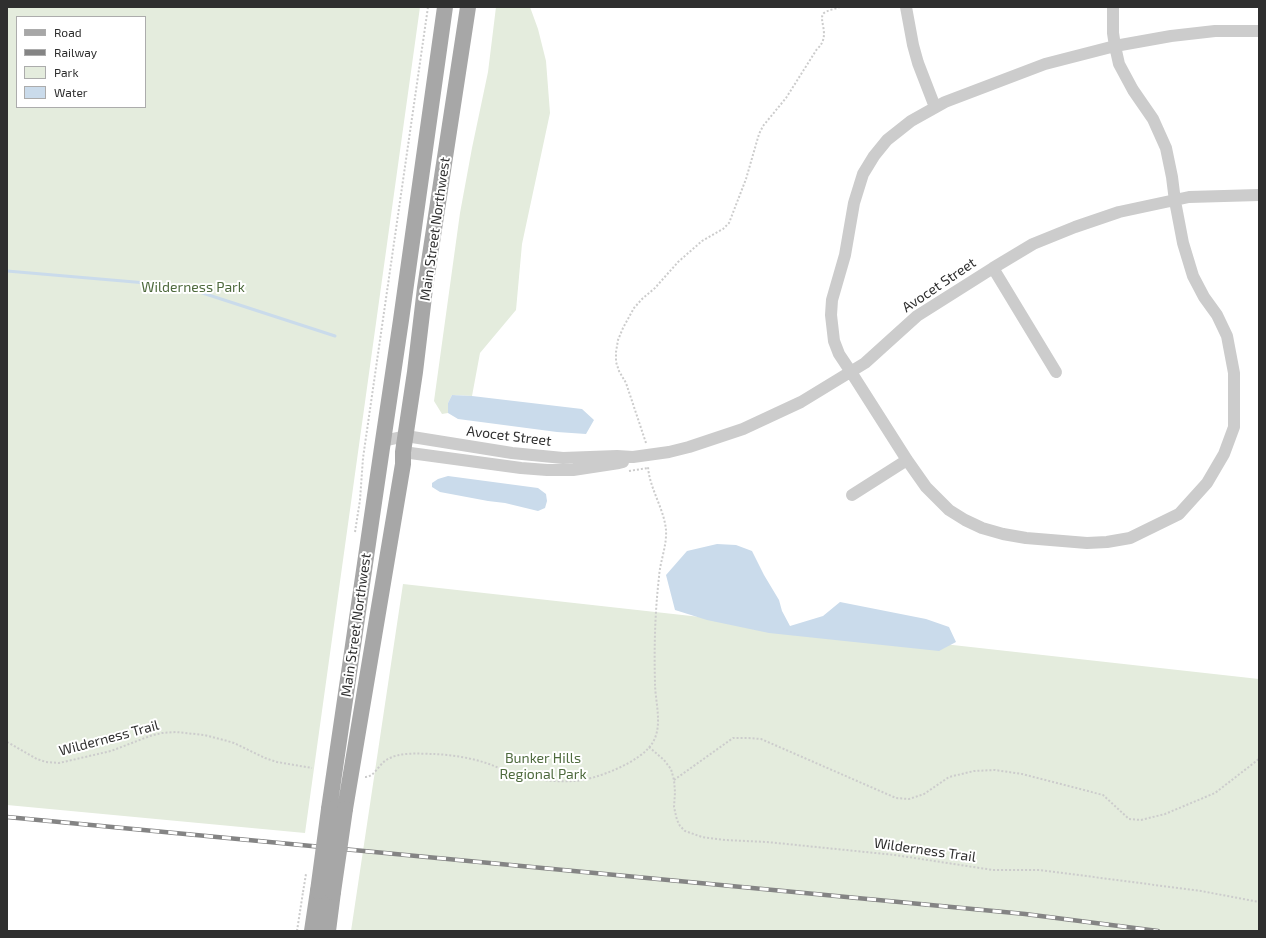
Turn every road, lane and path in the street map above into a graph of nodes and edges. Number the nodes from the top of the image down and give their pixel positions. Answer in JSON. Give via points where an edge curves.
{"nodes":[{"id":1,"x":428,"y":7,"type":"edge"},
{"id":2,"x":445,"y":7,"type":"edge"},
{"id":3,"x":468,"y":7,"type":"edge"},
{"id":4,"x":840,"y":7,"type":"edge"},
{"id":5,"x":906,"y":7,"type":"edge"},
{"id":6,"x":1113,"y":7,"type":"edge"},
{"id":7,"x":1259,"y":31,"type":"edge"},
{"id":8,"x":1115,"y":46,"type":"junction"},
{"id":9,"x":935,"y":107,"type":"junction"},
{"id":10,"x":1259,"y":195,"type":"edge"},
{"id":11,"x":1175,"y":201,"type":"junction"},
{"id":12,"x":993,"y":268,"type":"junction"},
{"id":13,"x":401,"y":320,"type":"junction"},
{"id":14,"x":851,"y":372,"type":"junction"},
{"id":15,"x":1056,"y":372,"type":"dead end"},
{"id":16,"x":382,"y":440,"type":"junction"},
{"id":17,"x":403,"y":442,"type":"junction"},
{"id":18,"x":648,"y":455,"type":"junction"},
{"id":19,"x":633,"y":457,"type":"junction"},
{"id":20,"x":907,"y":460,"type":"junction"},
{"id":21,"x":852,"y":495,"type":"dead end"},
{"id":22,"x":354,"y":539,"type":"dead end"},
{"id":23,"x":7,"y":742,"type":"edge"},
{"id":24,"x":650,"y":747,"type":"junction"},
{"id":25,"x":1259,"y":759,"type":"edge"},
{"id":26,"x":312,"y":768,"type":"dead end"},
{"id":27,"x":365,"y":777,"type":"dead end"},
{"id":28,"x":674,"y":780,"type":"junction"},
{"id":29,"x":337,"y":809,"type":"junction"},
{"id":30,"x":318,"y":892,"type":"junction"},
{"id":31,"x":1259,"y":902,"type":"edge"},
{"id":32,"x":297,"y":931,"type":"edge"},
{"id":33,"x":312,"y":931,"type":"edge"},
{"id":34,"x":328,"y":931,"type":"edge"}],
"edges":[{"from":1,"to":22,"type":"path","via":[[364,450]]},
{"from":2,"to":13,"type":"main road","name":"Main Street Northwest"},
{"from":3,"to":17,"type":"main road","name":"Main Street Northwest"},
{"from":4,"to":18,"type":"path","via":[[822,17],[825,34],[821,46],[786,98],[763,126],[729,223],[702,241],[678,262],[634,308],[623,328],[618,340],[616,362],[626,382]]},
{"from":5,"to":9,"type":"street","via":[[918,63]]},
{"from":6,"to":8,"type":"street"},
{"from":7,"to":8,"type":"street","via":[[1215,31]]},
{"from":8,"to":9,"type":"street","via":[[1046,64]]},
{"from":8,"to":11,"type":"street","via":[[1119,64],[1153,119],[1166,148]]},
{"from":9,"to":14,"type":"street","via":[[910,121],[887,140],[864,174],[854,203],[831,314],[834,342]]},
{"from":10,"to":11,"type":"street","name":"Avocet Street","via":[[1189,197]]},
{"from":11,"to":12,"type":"street","name":"Avocet Street","via":[[1119,212],[1075,227],[1033,244]]},
{"from":11,"to":20,"type":"street","via":[[1183,243],[1193,276],[1227,336],[1234,373],[1234,427],[1224,454],[1207,483],[1179,514],[1130,538],[1107,542],[1087,543],[1003,534],[982,528],[950,510],[926,487]]},
{"from":12,"to":14,"type":"street","name":"Avocet Street","via":[[917,316],[865,363]]},
{"from":12,"to":15,"type":"street"},
{"from":13,"to":16,"type":"main road","name":"Main Street Northwest"},
{"from":13,"to":17,"type":"main road","name":"Main Street Northwest","via":[[407,340],[395,420]]},
{"from":14,"to":18,"type":"street","name":"Avocet Street","via":[[801,402],[743,429],[688,447]]},
{"from":14,"to":20,"type":"street"},
{"from":16,"to":17,"type":"street","name":"Avocet Street"},
{"from":16,"to":29,"type":"main road","name":"Main Street Northwest"},
{"from":17,"to":19,"type":"street","name":"Avocet Street","via":[[563,458]]},
{"from":17,"to":19,"type":"street","name":"Avocet Street","via":[[520,468],[573,470],[619,463]]},
{"from":17,"to":29,"type":"main road","name":"Main Street Northwest","via":[[402,464]]},
{"from":18,"to":19,"type":"street","name":"Avocet Street"},
{"from":18,"to":24,"type":"path","via":[[649,477],[666,528],[666,544],[655,607],[658,727]]},
{"from":20,"to":21,"type":"street"},
{"from":23,"to":26,"type":"path","name":"Wilderness Trail","via":[[37,759],[58,763],[111,751],[150,736],[176,732],[224,740],[277,762]]},
{"from":24,"to":27,"type":"path","via":[[632,761],[582,781],[531,778],[479,761],[435,754],[392,757],[372,776]]},
{"from":24,"to":28,"type":"path","name":"Wilderness Trail","via":[[671,769]]},
{"from":25,"to":28,"type":"path","via":[[1215,793],[1165,814],[1141,820],[1129,819],[1103,795],[1022,774],[995,770],[974,771],[949,777],[924,794],[909,799],[896,798],[761,739],[732,738]]},
{"from":28,"to":31,"type":"path","name":"Wilderness Trail","via":[[674,807],[677,820],[685,831],[702,838],[895,854],[993,870],[1040,870],[1201,891]]},
{"from":29,"to":30,"type":"main road","name":"Main Street Northwest","bridge":true},
{"from":30,"to":32,"type":"path"},
{"from":30,"to":33,"type":"main road","name":"Main Street Northwest"},
{"from":30,"to":34,"type":"main road","name":"Main Street Northwest"}]}
